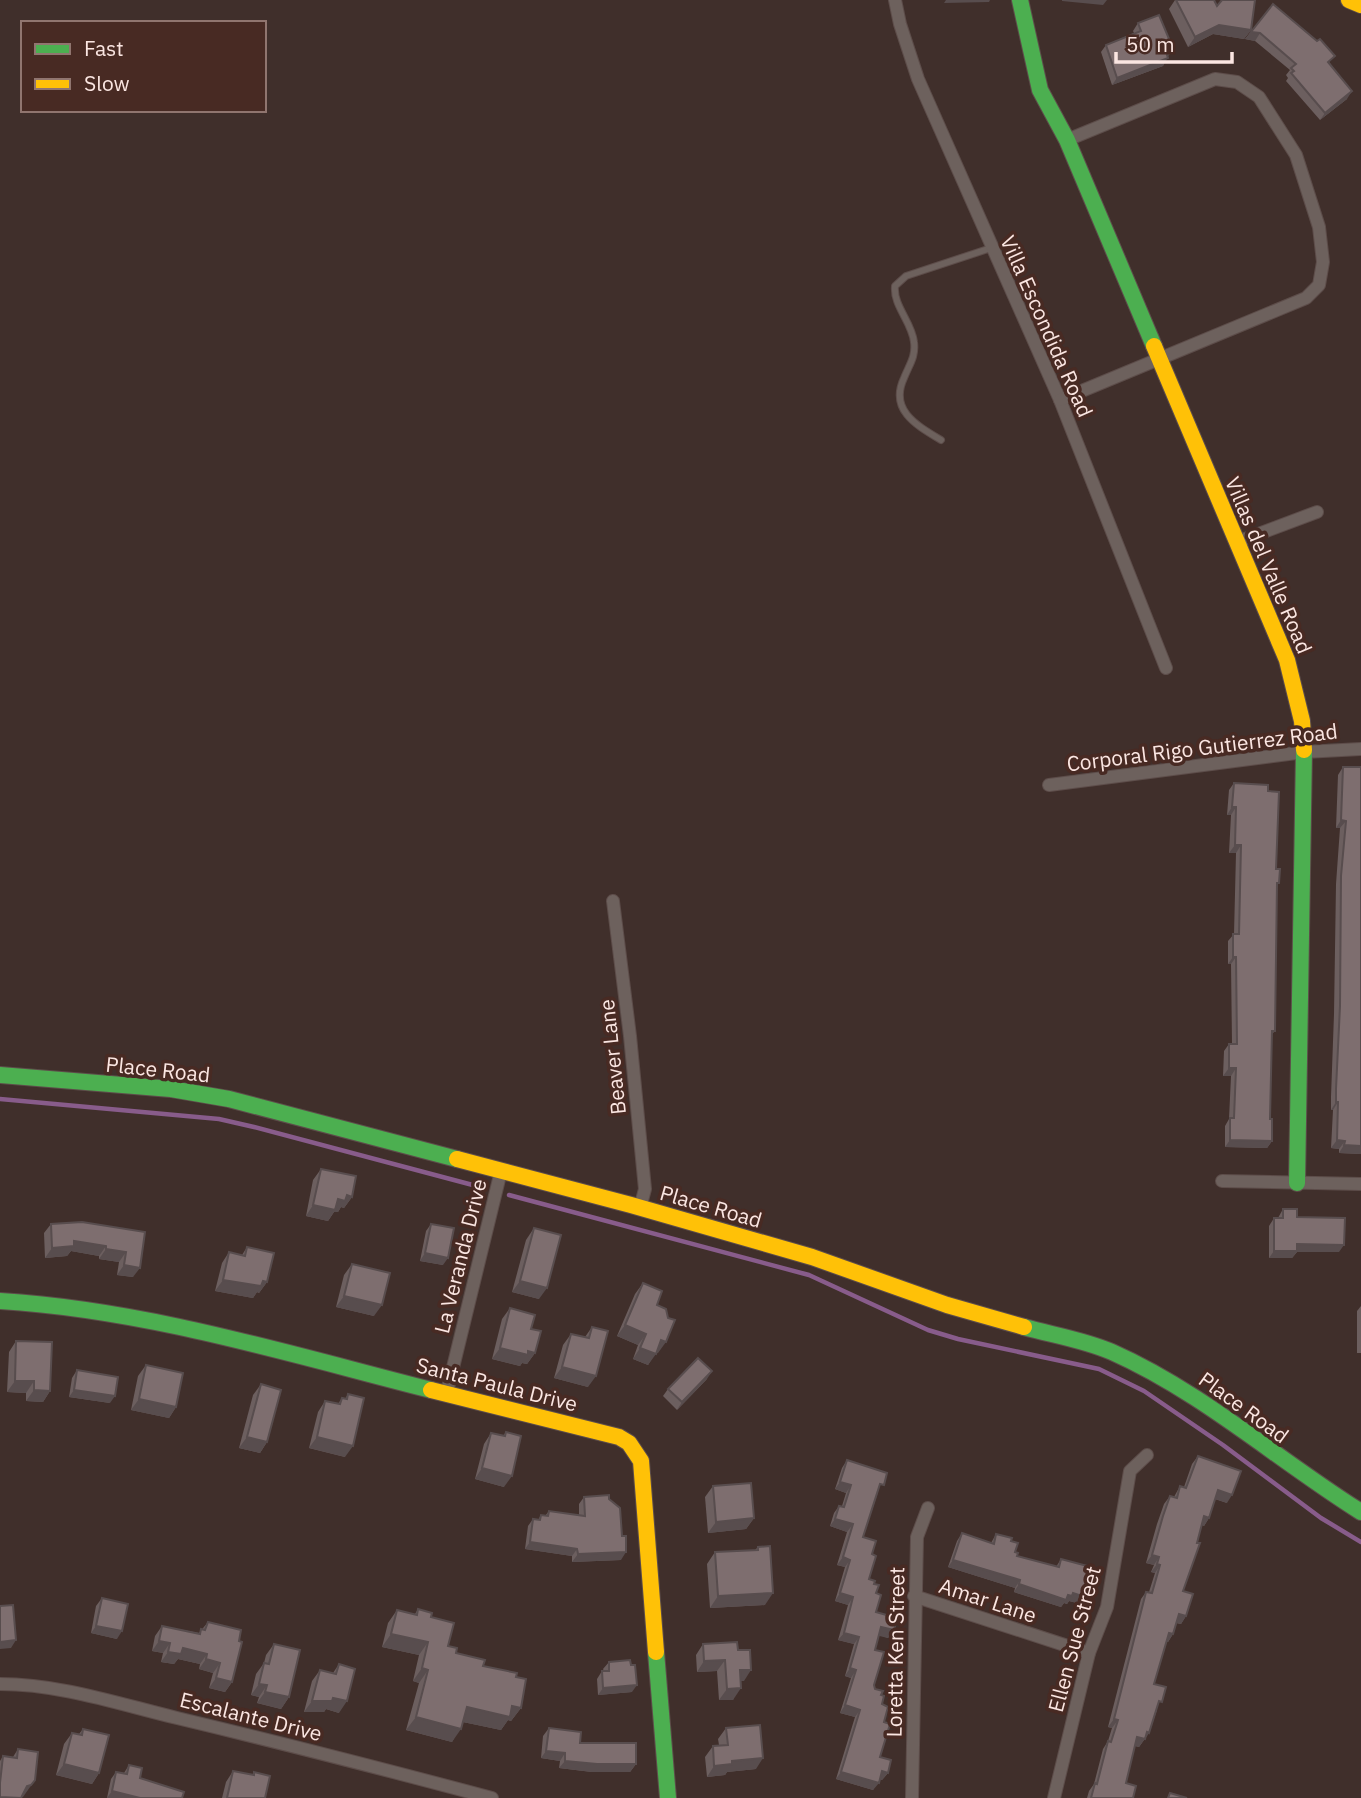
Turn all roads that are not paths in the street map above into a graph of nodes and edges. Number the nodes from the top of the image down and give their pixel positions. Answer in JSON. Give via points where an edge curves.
{"nodes":[{"id":1,"x":895,"y":0,"type":"edge"},
{"id":2,"x":1020,"y":0,"type":"edge"},
{"id":3,"x":1349,"y":0,"type":"edge"},
{"id":4,"x":1361,"y":5,"type":"edge"},
{"id":5,"x":1067,"y":140,"type":"junction"},
{"id":6,"x":991,"y":248,"type":"junction"},
{"id":7,"x":1160,"y":359,"type":"junction"},
{"id":8,"x":1060,"y":400,"type":"junction"},
{"id":9,"x":941,"y":440,"type":"dead end"},
{"id":10,"x":1317,"y":512,"type":"dead end"},
{"id":11,"x":1237,"y":542,"type":"junction"},
{"id":12,"x":1166,"y":668,"type":"dead end"},
{"id":13,"x":1361,"y":749,"type":"edge"},
{"id":14,"x":1304,"y":752,"type":"junction"},
{"id":15,"x":1049,"y":785,"type":"dead end"},
{"id":16,"x":613,"y":901,"type":"dead end"},
{"id":17,"x":0,"y":1075,"type":"edge"},
{"id":18,"x":501,"y":1171,"type":"junction"},
{"id":19,"x":1222,"y":1181,"type":"dead end"},
{"id":20,"x":1297,"y":1183,"type":"junction"},
{"id":21,"x":1361,"y":1184,"type":"edge"},
{"id":22,"x":640,"y":1208,"type":"junction"},
{"id":23,"x":0,"y":1301,"type":"edge"},
{"id":24,"x":447,"y":1392,"type":"junction"},
{"id":25,"x":1147,"y":1455,"type":"dead end"},
{"id":26,"x":928,"y":1508,"type":"dead end"},
{"id":27,"x":1361,"y":1513,"type":"edge"},
{"id":28,"x":914,"y":1597,"type":"junction"},
{"id":29,"x":1089,"y":1653,"type":"junction"},
{"id":30,"x":0,"y":1684,"type":"edge"},
{"id":31,"x":492,"y":1798,"type":"edge"},
{"id":32,"x":668,"y":1798,"type":"edge"},
{"id":33,"x":912,"y":1798,"type":"edge"},
{"id":34,"x":1054,"y":1798,"type":"edge"}],
"edges":[{"from":1,"to":6,"type":"street","name":"Villa Escondida Road","via":[[918,79]]},
{"from":2,"to":5,"type":"street","name":"Villas del Valle Road","via":[[1040,90]]},
{"from":3,"to":4,"type":"street"},
{"from":5,"to":7,"type":"street","name":"Villas del Valle Road"},
{"from":5,"to":7,"type":"street","via":[[1215,79],[1237,82],[1259,97],[1296,155],[1319,227],[1323,262],[1319,285],[1306,298]]},
{"from":6,"to":8,"type":"street","name":"Villa Escondida Road"},
{"from":6,"to":9,"type":"lane","via":[[906,276],[895,286],[896,301],[914,340],[914,356],[898,394],[900,404],[913,421]]},
{"from":7,"to":8,"type":"street"},
{"from":7,"to":11,"type":"street","name":"Villas del Valle Road"},
{"from":8,"to":12,"type":"street","name":"Villa Escondida Road"},
{"from":10,"to":11,"type":"street"},
{"from":11,"to":14,"type":"street","name":"Villas del Valle Road","via":[[1287,660],[1302,721]]},
{"from":13,"to":14,"type":"street","name":"Corporal Rigo Gutierrez Road"},
{"from":14,"to":15,"type":"street","name":"Corporal Rigo Gutierrez Road"},
{"from":14,"to":20,"type":"street","name":"Villas del Valle Road"},
{"from":16,"to":22,"type":"street","name":"Beaver Lane","via":[[645,1189]]},
{"from":17,"to":18,"type":"street","name":"Place Road","via":[[171,1089],[229,1099]]},
{"from":18,"to":22,"type":"street","name":"Place Road"},
{"from":18,"to":24,"type":"street","name":"La Veranda Drive"},
{"from":19,"to":20,"type":"street"},
{"from":20,"to":21,"type":"street"},
{"from":22,"to":27,"type":"street","name":"Place Road","via":[[812,1256],[947,1306],[1110,1351],[1177,1385]]},
{"from":23,"to":24,"type":"street","name":"Santa Paula Drive","via":[[68,1306],[167,1322]]},
{"from":24,"to":32,"type":"street","name":"Santa Paula Drive","via":[[619,1437],[637,1451],[642,1461]]},
{"from":25,"to":29,"type":"street","name":"Ellen Sue Street","via":[[1130,1471],[1107,1607]]},
{"from":26,"to":28,"type":"street","name":"Loretta Ken Street","via":[[917,1538]]},
{"from":28,"to":29,"type":"street","name":"Amar Lane"},
{"from":28,"to":33,"type":"street","name":"Loretta Ken Street"},
{"from":29,"to":34,"type":"street","name":"Ellen Sue Street"},
{"from":30,"to":31,"type":"street","name":"Escalante Drive","via":[[65,1691]]}]}
